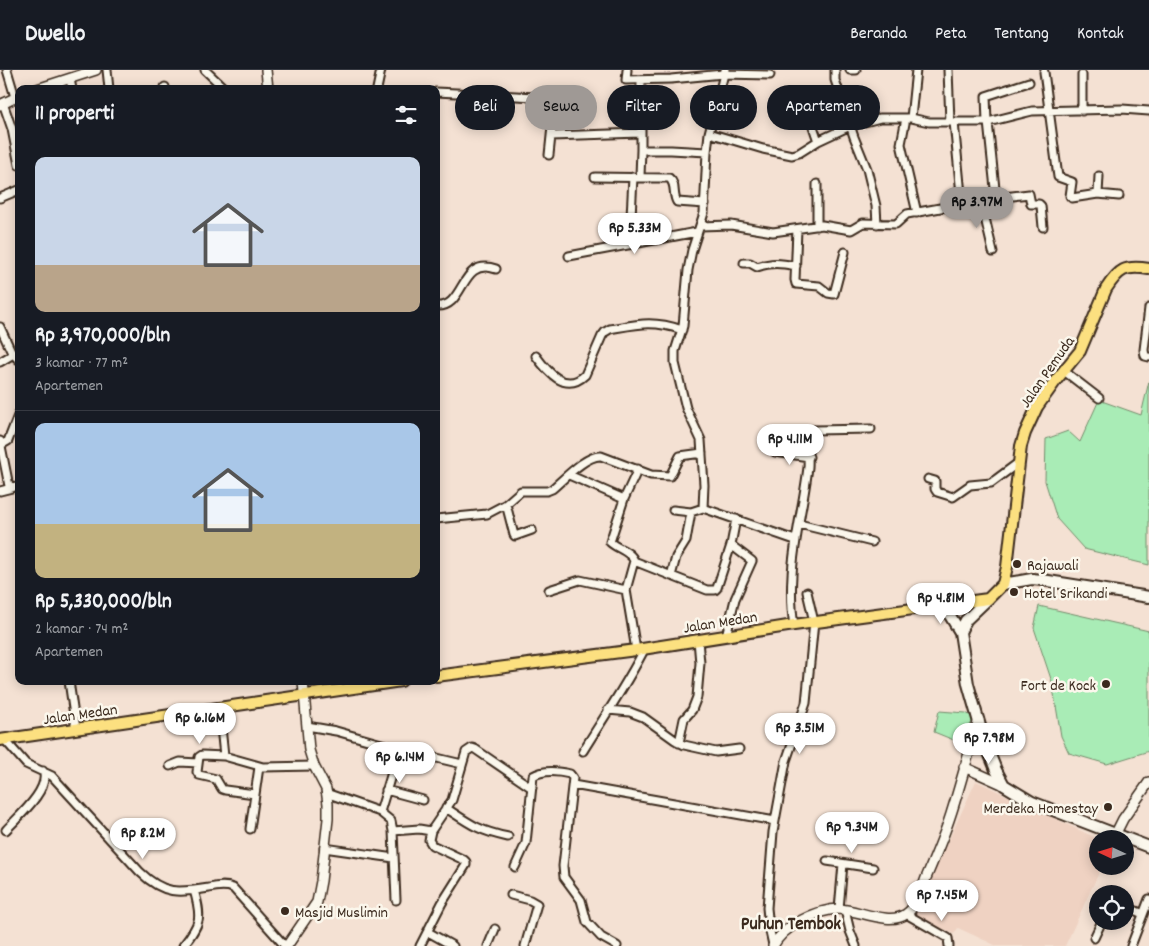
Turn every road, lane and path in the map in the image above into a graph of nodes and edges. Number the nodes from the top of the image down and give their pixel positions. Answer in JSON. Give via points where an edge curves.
{"nodes":[{"id":1,"x":7,"y":70,"type":"edge"},
{"id":2,"x":96,"y":70,"type":"edge"},
{"id":3,"x":107,"y":70,"type":"edge"},
{"id":4,"x":205,"y":70,"type":"edge"},
{"id":5,"x":266,"y":70,"type":"edge"},
{"id":6,"x":381,"y":70,"type":"edge"},
{"id":7,"x":627,"y":70,"type":"edge"},
{"id":8,"x":835,"y":70,"type":"edge"},
{"id":9,"x":850,"y":70,"type":"edge"},
{"id":10,"x":856,"y":70,"type":"edge"},
{"id":11,"x":916,"y":70,"type":"edge"},
{"id":12,"x":948,"y":70,"type":"edge"},
{"id":13,"x":724,"y":72,"type":"edge"},
{"id":14,"x":1044,"y":72,"type":"dead end"},
{"id":15,"x":770,"y":75,"type":"dead end"},
{"id":16,"x":1082,"y":75,"type":"dead end"},
{"id":17,"x":70,"y":79,"type":"junction"},
{"id":18,"x":641,"y":80,"type":"junction"},
{"id":19,"x":1029,"y":82,"type":"dead end"},
{"id":20,"x":50,"y":85,"type":"edge"},
{"id":21,"x":71,"y":85,"type":"edge"},
{"id":22,"x":109,"y":85,"type":"edge"},
{"id":23,"x":221,"y":85,"type":"edge"},
{"id":24,"x":268,"y":85,"type":"edge"},
{"id":25,"x":378,"y":85,"type":"edge"},
{"id":26,"x":837,"y":85,"type":"edge"},
{"id":27,"x":15,"y":90,"type":"edge"},
{"id":28,"x":440,"y":92,"type":"edge"},
{"id":29,"x":15,"y":98,"type":"edge"},
{"id":30,"x":2,"y":104,"type":"edge"},
{"id":31,"x":1050,"y":111,"type":"junction"},
{"id":32,"x":1082,"y":111,"type":"junction"},
{"id":33,"x":1149,"y":111,"type":"edge"},
{"id":34,"x":880,"y":118,"type":"edge"},
{"id":35,"x":909,"y":118,"type":"junction"},
{"id":36,"x":952,"y":122,"type":"junction"},
{"id":37,"x":988,"y":122,"type":"junction"},
{"id":38,"x":814,"y":130,"type":"edge"},
{"id":39,"x":841,"y":130,"type":"edge"},
{"id":40,"x":851,"y":130,"type":"edge"},
{"id":41,"x":709,"y":132,"type":"junction"},
{"id":42,"x":640,"y":133,"type":"junction"},
{"id":43,"x":551,"y":136,"type":"junction"},
{"id":44,"x":818,"y":141,"type":"junction"},
{"id":45,"x":15,"y":144,"type":"edge"},
{"id":46,"x":641,"y":150,"type":"junction"},
{"id":47,"x":707,"y":152,"type":"junction"},
{"id":48,"x":549,"y":155,"type":"dead end"},
{"id":49,"x":637,"y":176,"type":"junction"},
{"id":50,"x":1099,"y":176,"type":"dead end"},
{"id":51,"x":595,"y":177,"type":"dead end"},
{"id":52,"x":816,"y":184,"type":"dead end"},
{"id":53,"x":15,"y":192,"type":"edge"},
{"id":54,"x":1098,"y":194,"type":"junction"},
{"id":55,"x":1119,"y":196,"type":"dead end"},
{"id":56,"x":0,"y":198,"type":"edge"},
{"id":57,"x":996,"y":198,"type":"junction"},
{"id":58,"x":981,"y":201,"type":"junction"},
{"id":59,"x":705,"y":204,"type":"junction"},
{"id":60,"x":962,"y":205,"type":"junction"},
{"id":61,"x":917,"y":213,"type":"junction"},
{"id":62,"x":877,"y":224,"type":"junction"},
{"id":63,"x":816,"y":226,"type":"junction"},
{"id":64,"x":1043,"y":227,"type":"dead end"},
{"id":65,"x":699,"y":229,"type":"junction"},
{"id":66,"x":797,"y":232,"type":"junction"},
{"id":67,"x":636,"y":244,"type":"junction"},
{"id":68,"x":845,"y":252,"type":"dead end"},
{"id":69,"x":994,"y":252,"type":"dead end"},
{"id":70,"x":569,"y":256,"type":"dead end"},
{"id":71,"x":744,"y":263,"type":"dead end"},
{"id":72,"x":796,"y":266,"type":"junction"},
{"id":73,"x":496,"y":270,"type":"dead end"},
{"id":74,"x":1149,"y":270,"type":"edge"},
{"id":75,"x":440,"y":306,"type":"edge"},
{"id":76,"x":1149,"y":308,"type":"edge"},
{"id":77,"x":0,"y":327,"type":"edge"},
{"id":78,"x":682,"y":330,"type":"junction"},
{"id":79,"x":12,"y":353,"type":"junction"},
{"id":80,"x":15,"y":356,"type":"edge"},
{"id":81,"x":536,"y":356,"type":"dead end"},
{"id":82,"x":1149,"y":357,"type":"edge"},
{"id":83,"x":0,"y":362,"type":"edge"},
{"id":84,"x":1064,"y":370,"type":"junction"},
{"id":85,"x":1099,"y":398,"type":"dead end"},
{"id":86,"x":15,"y":423,"type":"edge"},
{"id":87,"x":871,"y":429,"type":"dead end"},
{"id":88,"x":0,"y":443,"type":"edge"},
{"id":89,"x":775,"y":452,"type":"dead end"},
{"id":90,"x":702,"y":453,"type":"junction"},
{"id":91,"x":809,"y":457,"type":"junction"},
{"id":92,"x":1018,"y":463,"type":"junction"},
{"id":93,"x":638,"y":469,"type":"junction"},
{"id":94,"x":569,"y":475,"type":"junction"},
{"id":95,"x":928,"y":479,"type":"dead end"},
{"id":96,"x":15,"y":487,"type":"edge"},
{"id":97,"x":0,"y":492,"type":"edge"},
{"id":98,"x":624,"y":500,"type":"junction"},
{"id":99,"x":506,"y":504,"type":"junction"},
{"id":100,"x":703,"y":508,"type":"junction"},
{"id":101,"x":673,"y":510,"type":"dead end"},
{"id":102,"x":691,"y":512,"type":"junction"},
{"id":103,"x":440,"y":519,"type":"edge"},
{"id":104,"x":736,"y":519,"type":"junction"},
{"id":105,"x":799,"y":524,"type":"junction"},
{"id":106,"x":532,"y":530,"type":"dead end"},
{"id":107,"x":795,"y":540,"type":"junction"},
{"id":108,"x":872,"y":542,"type":"dead end"},
{"id":109,"x":731,"y":545,"type":"junction"},
{"id":110,"x":634,"y":562,"type":"junction"},
{"id":111,"x":671,"y":576,"type":"junction"},
{"id":112,"x":1003,"y":584,"type":"junction"},
{"id":113,"x":549,"y":590,"type":"dead end"},
{"id":114,"x":626,"y":590,"type":"junction"},
{"id":115,"x":808,"y":592,"type":"dead end"},
{"id":116,"x":1149,"y":597,"type":"edge"},
{"id":117,"x":988,"y":599,"type":"junction"},
{"id":118,"x":943,"y":604,"type":"junction"},
{"id":119,"x":814,"y":622,"type":"junction"},
{"id":120,"x":794,"y":625,"type":"junction"},
{"id":121,"x":960,"y":632,"type":"junction"},
{"id":122,"x":726,"y":636,"type":"junction"},
{"id":123,"x":698,"y":640,"type":"junction"},
{"id":124,"x":641,"y":649,"type":"junction"},
{"id":125,"x":440,"y":675,"type":"edge"},
{"id":126,"x":70,"y":685,"type":"edge"},
{"id":127,"x":304,"y":685,"type":"edge"},
{"id":128,"x":374,"y":685,"type":"edge"},
{"id":129,"x":305,"y":695,"type":"junction"},
{"id":130,"x":219,"y":708,"type":"junction"},
{"id":131,"x":608,"y":710,"type":"junction"},
{"id":132,"x":979,"y":720,"type":"junction"},
{"id":133,"x":307,"y":726,"type":"junction"},
{"id":134,"x":76,"y":729,"type":"junction"},
{"id":135,"x":2,"y":740,"type":"edge"},
{"id":136,"x":679,"y":743,"type":"junction"},
{"id":137,"x":399,"y":749,"type":"junction"},
{"id":138,"x":739,"y":749,"type":"dead end"},
{"id":139,"x":583,"y":751,"type":"dead end"},
{"id":140,"x":224,"y":756,"type":"junction"},
{"id":141,"x":198,"y":763,"type":"junction"},
{"id":142,"x":462,"y":764,"type":"junction"},
{"id":143,"x":170,"y":766,"type":"dead end"},
{"id":144,"x":259,"y":766,"type":"junction"},
{"id":145,"x":314,"y":766,"type":"junction"},
{"id":146,"x":964,"y":767,"type":"junction"},
{"id":147,"x":43,"y":771,"type":"junction"},
{"id":148,"x":1149,"y":782,"type":"edge"},
{"id":149,"x":573,"y":785,"type":"junction"},
{"id":150,"x":1004,"y":785,"type":"junction"},
{"id":151,"x":532,"y":788,"type":"junction"},
{"id":152,"x":386,"y":790,"type":"junction"},
{"id":153,"x":326,"y":793,"type":"junction"},
{"id":154,"x":254,"y":794,"type":"junction"},
{"id":155,"x":423,"y":800,"type":"dead end"},
{"id":156,"x":446,"y":808,"type":"junction"},
{"id":157,"x":380,"y":812,"type":"junction"},
{"id":158,"x":775,"y":821,"type":"junction"},
{"id":159,"x":250,"y":829,"type":"dead end"},
{"id":160,"x":6,"y":830,"type":"dead end"},
{"id":161,"x":1103,"y":830,"type":"edge"},
{"id":162,"x":1118,"y":830,"type":"edge"},
{"id":163,"x":393,"y":831,"type":"junction"},
{"id":164,"x":431,"y":831,"type":"junction"},
{"id":165,"x":508,"y":837,"type":"dead end"},
{"id":166,"x":1134,"y":842,"type":"edge"},
{"id":167,"x":1149,"y":847,"type":"edge"},
{"id":168,"x":324,"y":848,"type":"junction"},
{"id":169,"x":394,"y":858,"type":"junction"},
{"id":170,"x":827,"y":862,"type":"dead end"},
{"id":171,"x":843,"y":864,"type":"junction"},
{"id":172,"x":515,"y":867,"type":"dead end"},
{"id":173,"x":873,"y":868,"type":"dead end"},
{"id":174,"x":194,"y":890,"type":"junction"},
{"id":175,"x":511,"y":895,"type":"dead end"},
{"id":176,"x":1149,"y":899,"type":"edge"},
{"id":177,"x":396,"y":900,"type":"dead end"},
{"id":178,"x":842,"y":909,"type":"junction"},
{"id":179,"x":1134,"y":910,"type":"edge"},
{"id":180,"x":906,"y":914,"type":"junction"},
{"id":181,"x":1143,"y":914,"type":"junction"},
{"id":182,"x":495,"y":929,"type":"dead end"},
{"id":183,"x":1098,"y":930,"type":"edge"},
{"id":184,"x":428,"y":932,"type":"junction"},
{"id":185,"x":1094,"y":938,"type":"dead end"},
{"id":186,"x":183,"y":946,"type":"edge"},
{"id":187,"x":286,"y":946,"type":"edge"},
{"id":188,"x":420,"y":946,"type":"edge"},
{"id":189,"x":453,"y":946,"type":"edge"},
{"id":190,"x":488,"y":946,"type":"edge"},
{"id":191,"x":524,"y":946,"type":"edge"},
{"id":192,"x":616,"y":946,"type":"edge"},
{"id":193,"x":773,"y":946,"type":"edge"},
{"id":194,"x":856,"y":946,"type":"edge"},
{"id":195,"x":949,"y":946,"type":"edge"},
{"id":196,"x":1131,"y":946,"type":"edge"}],
"edges":[{"from":1,"to":27,"type":"street"},
{"from":2,"to":17,"type":"street"},
{"from":3,"to":22,"type":"street"},
{"from":4,"to":23,"type":"street"},
{"from":5,"to":24,"type":"street"},
{"from":6,"to":25,"type":"street"},
{"from":7,"to":18,"type":"street","via":[[626,80]]},
{"from":8,"to":26,"type":"street"},
{"from":9,"to":10,"type":"street"},
{"from":11,"to":35,"type":"street"},
{"from":12,"to":36,"type":"street"},
{"from":13,"to":15,"type":"street"},
{"from":13,"to":18,"type":"street"},
{"from":13,"to":41,"type":"street"},
{"from":14,"to":31,"type":"street"},
{"from":16,"to":32,"type":"street"},
{"from":17,"to":20,"type":"street"},
{"from":17,"to":21,"type":"street"},
{"from":18,"to":42,"type":"street"},
{"from":19,"to":37,"type":"street","via":[[986,96]]},
{"from":28,"to":43,"type":"street","via":[[542,99],[552,112]]},
{"from":29,"to":30,"type":"street"},
{"from":30,"to":45,"type":"street"},
{"from":31,"to":32,"type":"street"},
{"from":31,"to":37,"type":"street","via":[[1028,112]]},
{"from":31,"to":54,"type":"street","via":[[1058,177],[1072,182],[1071,198]]},
{"from":32,"to":33,"type":"street"},
{"from":34,"to":35,"type":"street"},
{"from":35,"to":36,"type":"street"},
{"from":35,"to":61,"type":"street","via":[[901,144]]},
{"from":36,"to":37,"type":"street"},
{"from":36,"to":60,"type":"street"},
{"from":37,"to":57,"type":"street"},
{"from":38,"to":44,"type":"street"},
{"from":39,"to":44,"type":"street"},
{"from":40,"to":62,"type":"street","via":[[872,188]]},
{"from":41,"to":44,"type":"street","via":[[792,155]]},
{"from":41,"to":47,"type":"street"},
{"from":42,"to":43,"type":"street"},
{"from":42,"to":46,"type":"street"},
{"from":43,"to":48,"type":"street"},
{"from":46,"to":47,"type":"street"},
{"from":46,"to":49,"type":"street"},
{"from":47,"to":59,"type":"street"},
{"from":49,"to":51,"type":"street"},
{"from":49,"to":59,"type":"street","via":[[669,178],[674,184],[677,202]]},
{"from":49,"to":67,"type":"street","via":[[631,217]]},
{"from":50,"to":54,"type":"street"},
{"from":52,"to":63,"type":"street"},
{"from":53,"to":56,"type":"street"},
{"from":54,"to":55,"type":"street"},
{"from":57,"to":58,"type":"street"},
{"from":57,"to":64,"type":"street","via":[[1029,194],[1031,204],[1041,206]]},
{"from":58,"to":60,"type":"street"},
{"from":58,"to":69,"type":"street"},
{"from":59,"to":65,"type":"street"},
{"from":60,"to":61,"type":"street"},
{"from":61,"to":62,"type":"street","via":[[908,214],[896,224]]},
{"from":62,"to":63,"type":"street","via":[[860,223],[849,230]]},
{"from":63,"to":66,"type":"street"},
{"from":65,"to":66,"type":"street","via":[[731,225],[773,232]]},
{"from":65,"to":67,"type":"street"},
{"from":65,"to":78,"type":"street","via":[[688,270]]},
{"from":66,"to":72,"type":"street"},
{"from":67,"to":70,"type":"street"},
{"from":68,"to":72,"type":"street","via":[[834,294],[819,286],[796,284]]},
{"from":71,"to":72,"type":"street","via":[[757,267],[766,263]]},
{"from":73,"to":75,"type":"street","via":[[483,267],[474,270],[451,303]]},
{"from":74,"to":84,"type":"main road","name":"Jalan Pemuda","via":[[1124,268],[1118,273],[1106,289],[1080,351]]},
{"from":76,"to":82,"type":"street","via":[[1144,350],[1145,356]]},
{"from":77,"to":79,"type":"street"},
{"from":78,"to":81,"type":"street","via":[[652,323],[605,332],[585,376],[574,382],[557,379]]},
{"from":78,"to":90,"type":"street","via":[[674,363]]},
{"from":79,"to":80,"type":"street"},
{"from":79,"to":83,"type":"street"},
{"from":84,"to":85,"type":"street"},
{"from":84,"to":92,"type":"main road","name":"Jalan Pemuda","via":[[1033,415]]},
{"from":86,"to":88,"type":"street","via":[[8,441]]},
{"from":87,"to":91,"type":"street","via":[[814,430],[809,436]]},
{"from":88,"to":96,"type":"street","via":[[8,483]]},
{"from":89,"to":91,"type":"street"},
{"from":90,"to":93,"type":"street","via":[[680,456],[670,476],[651,476]]},
{"from":90,"to":100,"type":"street"},
{"from":91,"to":105,"type":"street"},
{"from":92,"to":95,"type":"street","via":[[991,483],[970,485],[953,497],[937,492],[935,481]]},
{"from":92,"to":112,"type":"main road","name":"Jalan Pemuda"},
{"from":93,"to":94,"type":"street","via":[[596,456]]},
{"from":93,"to":98,"type":"street"},
{"from":94,"to":98,"type":"street"},
{"from":94,"to":99,"type":"street","via":[[552,489],[521,491]]},
{"from":96,"to":97,"type":"street"},
{"from":98,"to":110,"type":"street","via":[[610,542],[633,557]]},
{"from":99,"to":103,"type":"street","via":[[488,514]]},
{"from":99,"to":106,"type":"street","via":[[514,535]]},
{"from":100,"to":102,"type":"street"},
{"from":100,"to":104,"type":"street"},
{"from":101,"to":102,"type":"street"},
{"from":102,"to":111,"type":"street","via":[[686,541],[676,557]]},
{"from":104,"to":107,"type":"street"},
{"from":104,"to":109,"type":"street"},
{"from":105,"to":107,"type":"street"},
{"from":105,"to":108,"type":"street"},
{"from":107,"to":120,"type":"street","via":[[791,593]]},
{"from":109,"to":111,"type":"street","via":[[715,590]]},
{"from":109,"to":122,"type":"street","via":[[752,561],[735,599]]},
{"from":110,"to":111,"type":"street"},
{"from":110,"to":114,"type":"street"},
{"from":112,"to":116,"type":"main road","via":[[1032,579]]},
{"from":112,"to":117,"type":"main road"},
{"from":113,"to":114,"type":"street","via":[[580,580]]},
{"from":114,"to":124,"type":"street","via":[[628,611]]},
{"from":115,"to":119,"type":"street"},
{"from":117,"to":118,"type":"main road","name":"Jalan Medan"},
{"from":117,"to":121,"type":"main road","via":[[966,620]]},
{"from":118,"to":119,"type":"main road","name":"Jalan Medan"},
{"from":118,"to":121,"type":"main road"},
{"from":119,"to":120,"type":"main road","name":"Jalan Medan"},
{"from":119,"to":158,"type":"street","via":[[806,703],[786,761]]},
{"from":120,"to":122,"type":"main road","name":"Jalan Medan"},
{"from":121,"to":132,"type":"main road","via":[[968,684]]},
{"from":122,"to":123,"type":"main road","name":"Jalan Medan"},
{"from":123,"to":124,"type":"main road","name":"Jalan Medan"},
{"from":123,"to":136,"type":"street","via":[[697,697],[684,719]]},
{"from":124,"to":125,"type":"main road","name":"Jalan Medan"},
{"from":124,"to":131,"type":"street","via":[[629,680]]},
{"from":126,"to":134,"type":"street"},
{"from":127,"to":129,"type":"street"},
{"from":128,"to":129,"type":"main road","name":"Jalan Medan"},
{"from":129,"to":130,"type":"main road","name":"Jalan Medan"},
{"from":129,"to":133,"type":"street"},
{"from":130,"to":134,"type":"main road","name":"Jalan Medan"},
{"from":130,"to":140,"type":"street"},
{"from":131,"to":136,"type":"street","via":[[644,717]]},
{"from":131,"to":139,"type":"street"},
{"from":132,"to":146,"type":"street"},
{"from":132,"to":150,"type":"main road","via":[[990,757]]},
{"from":133,"to":137,"type":"street"},
{"from":133,"to":145,"type":"street"},
{"from":134,"to":135,"type":"main road","name":"Jalan Medan"},
{"from":135,"to":147,"type":"street","via":[[26,764]]},
{"from":136,"to":138,"type":"street","via":[[716,752]]},
{"from":137,"to":142,"type":"street"},
{"from":137,"to":152,"type":"street"},
{"from":140,"to":141,"type":"street","via":[[202,756]]},
{"from":140,"to":144,"type":"street"},
{"from":141,"to":143,"type":"street","via":[[180,762]]},
{"from":141,"to":154,"type":"street","via":[[199,775],[216,779],[222,789]]},
{"from":142,"to":151,"type":"street","via":[[466,752],[475,749]]},
{"from":142,"to":156,"type":"street","via":[[457,788]]},
{"from":144,"to":145,"type":"street"},
{"from":144,"to":154,"type":"street"},
{"from":145,"to":153,"type":"street"},
{"from":146,"to":150,"type":"street"},
{"from":146,"to":180,"type":"street","via":[[940,845],[921,890]]},
{"from":147,"to":160,"type":"street","via":[[44,784]]},
{"from":147,"to":174,"type":"street","via":[[52,776],[154,884],[170,891]]},
{"from":148,"to":162,"type":"street"},
{"from":149,"to":151,"type":"street","via":[[574,778],[570,774],[539,772],[533,776]]},
{"from":149,"to":158,"type":"street"},
{"from":149,"to":192,"type":"street","via":[[564,876],[581,900],[587,922]]},
{"from":150,"to":161,"type":"main road","via":[[1032,802]]},
{"from":151,"to":172,"type":"street","via":[[526,843]]},
{"from":152,"to":155,"type":"street"},
{"from":152,"to":157,"type":"street"},
{"from":153,"to":157,"type":"street"},
{"from":153,"to":168,"type":"street","via":[[328,819]]},
{"from":154,"to":159,"type":"street"},
{"from":156,"to":164,"type":"street"},
{"from":156,"to":165,"type":"street","via":[[475,828]]},
{"from":157,"to":163,"type":"street","via":[[391,821]]},
{"from":158,"to":193,"type":"street","via":[[767,908]]},
{"from":163,"to":164,"type":"street"},
{"from":163,"to":169,"type":"street"},
{"from":164,"to":184,"type":"street","via":[[429,840],[432,845],[466,862]]},
{"from":166,"to":167,"type":"main road"},
{"from":168,"to":169,"type":"street"},
{"from":168,"to":187,"type":"street","via":[[317,902]]},
{"from":169,"to":177,"type":"street"},
{"from":170,"to":171,"type":"street"},
{"from":171,"to":173,"type":"street"},
{"from":171,"to":178,"type":"street"},
{"from":174,"to":186,"type":"street","via":[[199,918]]},
{"from":174,"to":187,"type":"street","via":[[222,886],[233,888]]},
{"from":175,"to":191,"type":"street","via":[[537,904]]},
{"from":176,"to":181,"type":"street"},
{"from":178,"to":180,"type":"street","via":[[888,919]]},
{"from":178,"to":193,"type":"street","via":[[822,911],[795,924],[781,934]]},
{"from":178,"to":194,"type":"street"},
{"from":179,"to":181,"type":"street"},
{"from":180,"to":195,"type":"street","via":[[948,938]]},
{"from":181,"to":196,"type":"street"},
{"from":182,"to":190,"type":"street"},
{"from":183,"to":185,"type":"street"},
{"from":184,"to":188,"type":"street"},
{"from":184,"to":189,"type":"street"}]}
